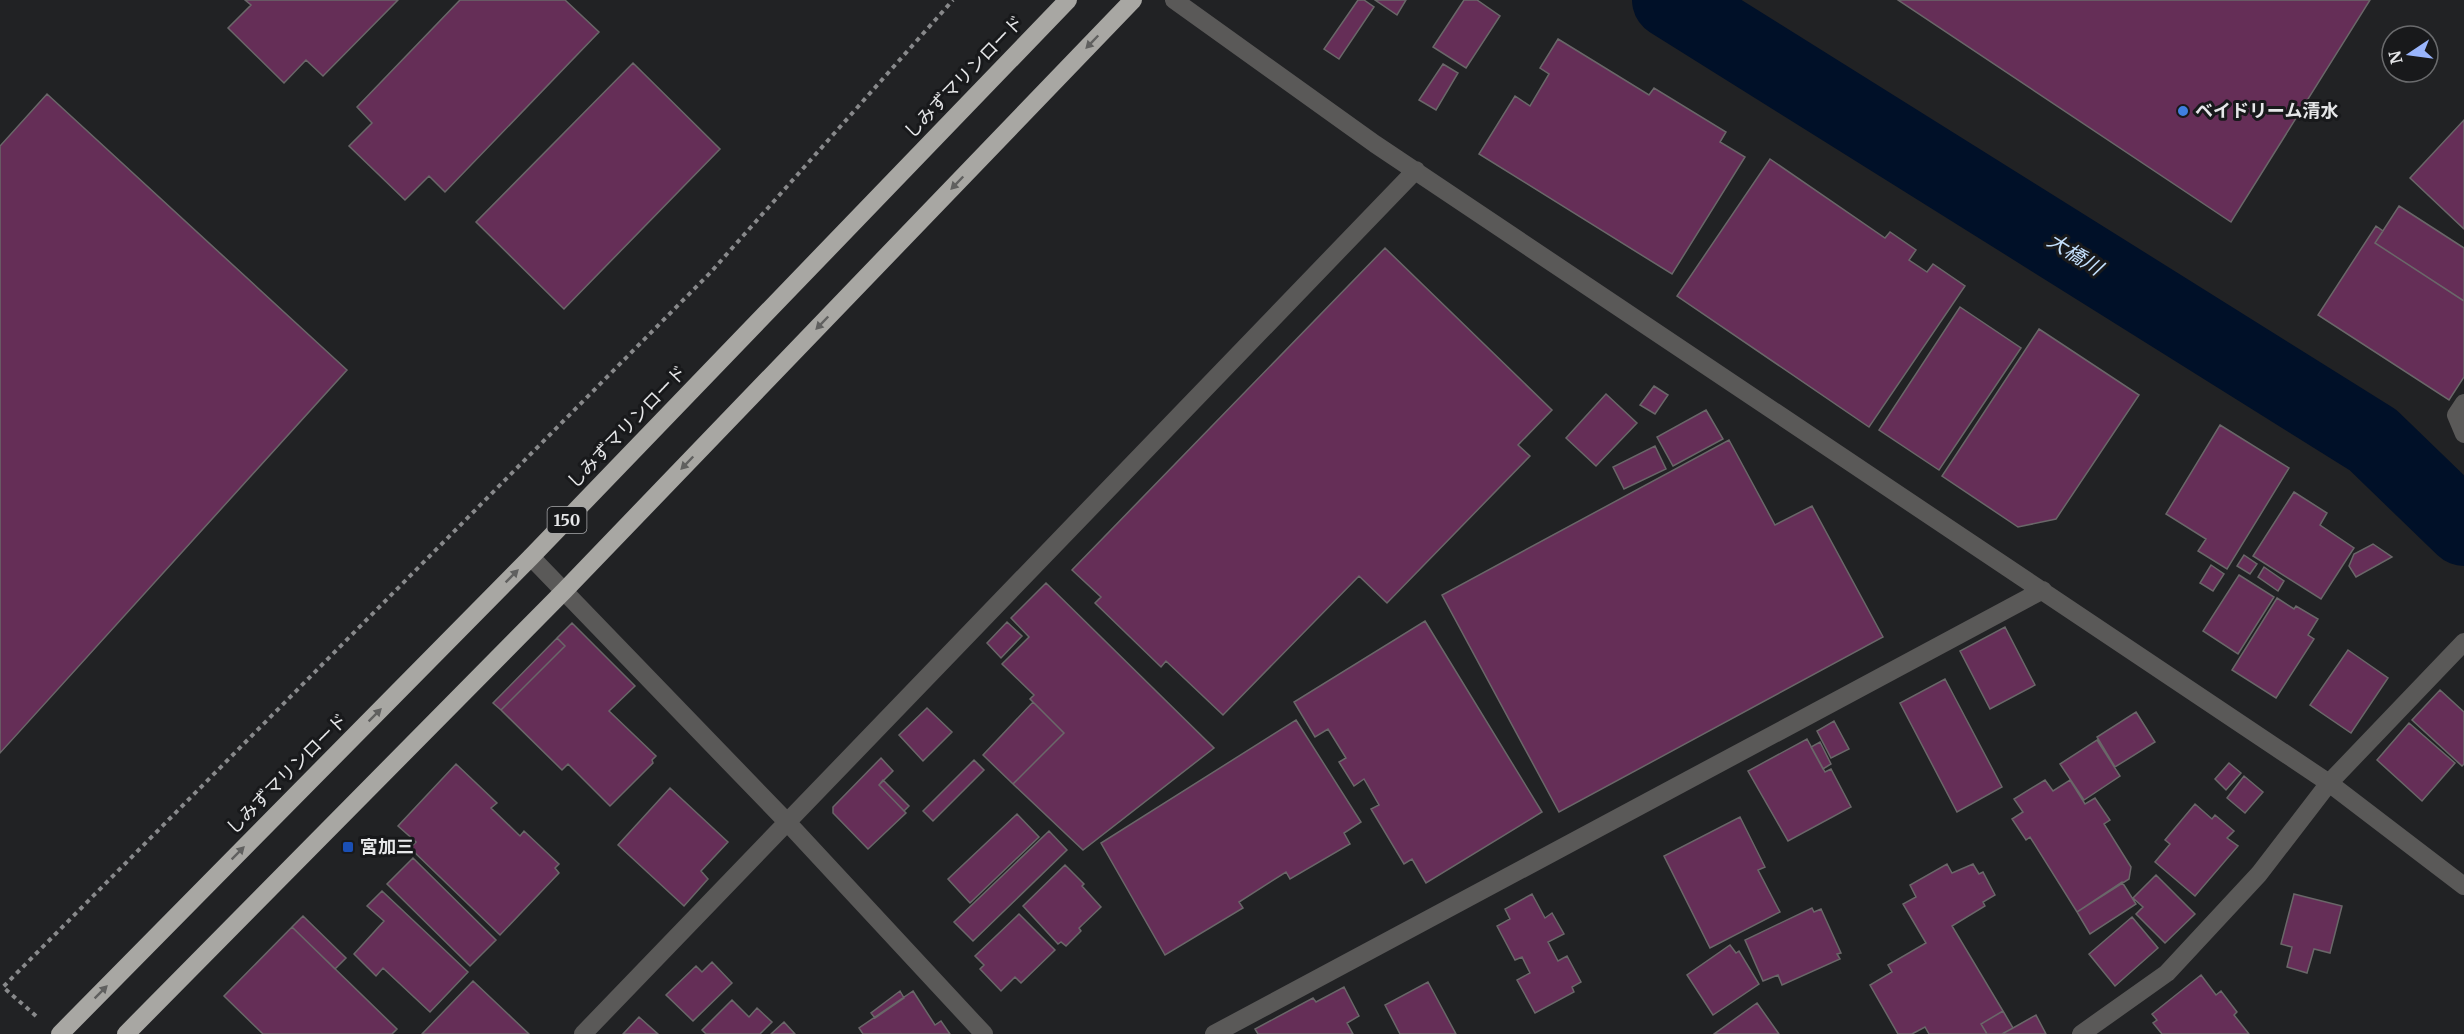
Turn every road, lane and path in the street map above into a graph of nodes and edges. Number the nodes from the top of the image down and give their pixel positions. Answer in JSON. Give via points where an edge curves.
{"nodes":[{"id":1,"x":953,"y":0,"type":"edge"},
{"id":2,"x":1068,"y":0,"type":"edge"},
{"id":3,"x":1133,"y":0,"type":"edge"},
{"id":4,"x":1174,"y":0,"type":"edge"},
{"id":5,"x":1416,"y":170,"type":"junction"},
{"id":6,"x":2464,"y":403,"type":"edge"},
{"id":7,"x":2464,"y":434,"type":"edge"},
{"id":8,"x":531,"y":557,"type":"junction"},
{"id":9,"x":565,"y":590,"type":"junction"},
{"id":10,"x":2043,"y":590,"type":"junction"},
{"id":11,"x":2464,"y":642,"type":"edge"},
{"id":12,"x":2329,"y":783,"type":"junction"},
{"id":13,"x":788,"y":823,"type":"junction"},
{"id":14,"x":2464,"y":886,"type":"edge"},
{"id":15,"x":2,"y":988,"type":"edge"},
{"id":16,"x":39,"y":1018,"type":"dead end"},
{"id":17,"x":60,"y":1034,"type":"edge"},
{"id":18,"x":126,"y":1034,"type":"edge"},
{"id":19,"x":583,"y":1034,"type":"edge"},
{"id":20,"x":984,"y":1034,"type":"edge"},
{"id":21,"x":1214,"y":1034,"type":"edge"},
{"id":22,"x":2081,"y":1034,"type":"edge"}],
"edges":[{"from":1,"to":15,"type":"path","via":[[710,273]]},
{"from":2,"to":8,"type":"highway","name":"しみずマリンロード","number":"150"},
{"from":3,"to":9,"type":"highway","number":"150","one_way":true},
{"from":4,"to":5,"type":"street"},
{"from":5,"to":10,"type":"street"},
{"from":5,"to":13,"type":"street"},
{"from":6,"to":7,"type":"street","via":[[2456,415]]},
{"from":8,"to":9,"type":"street"},
{"from":17,"to":8,"type":"highway","name":"しみずマリンロード","number":"150","one_way":true},
{"from":9,"to":13,"type":"street"},
{"from":9,"to":18,"type":"highway","number":"150"},
{"from":10,"to":12,"type":"street"},
{"from":10,"to":21,"type":"street"},
{"from":11,"to":12,"type":"street"},
{"from":12,"to":14,"type":"street"},
{"from":12,"to":22,"type":"street","via":[[2259,874],[2167,973]]},
{"from":13,"to":19,"type":"street"},
{"from":13,"to":20,"type":"street"},
{"from":15,"to":16,"type":"path"}]}
